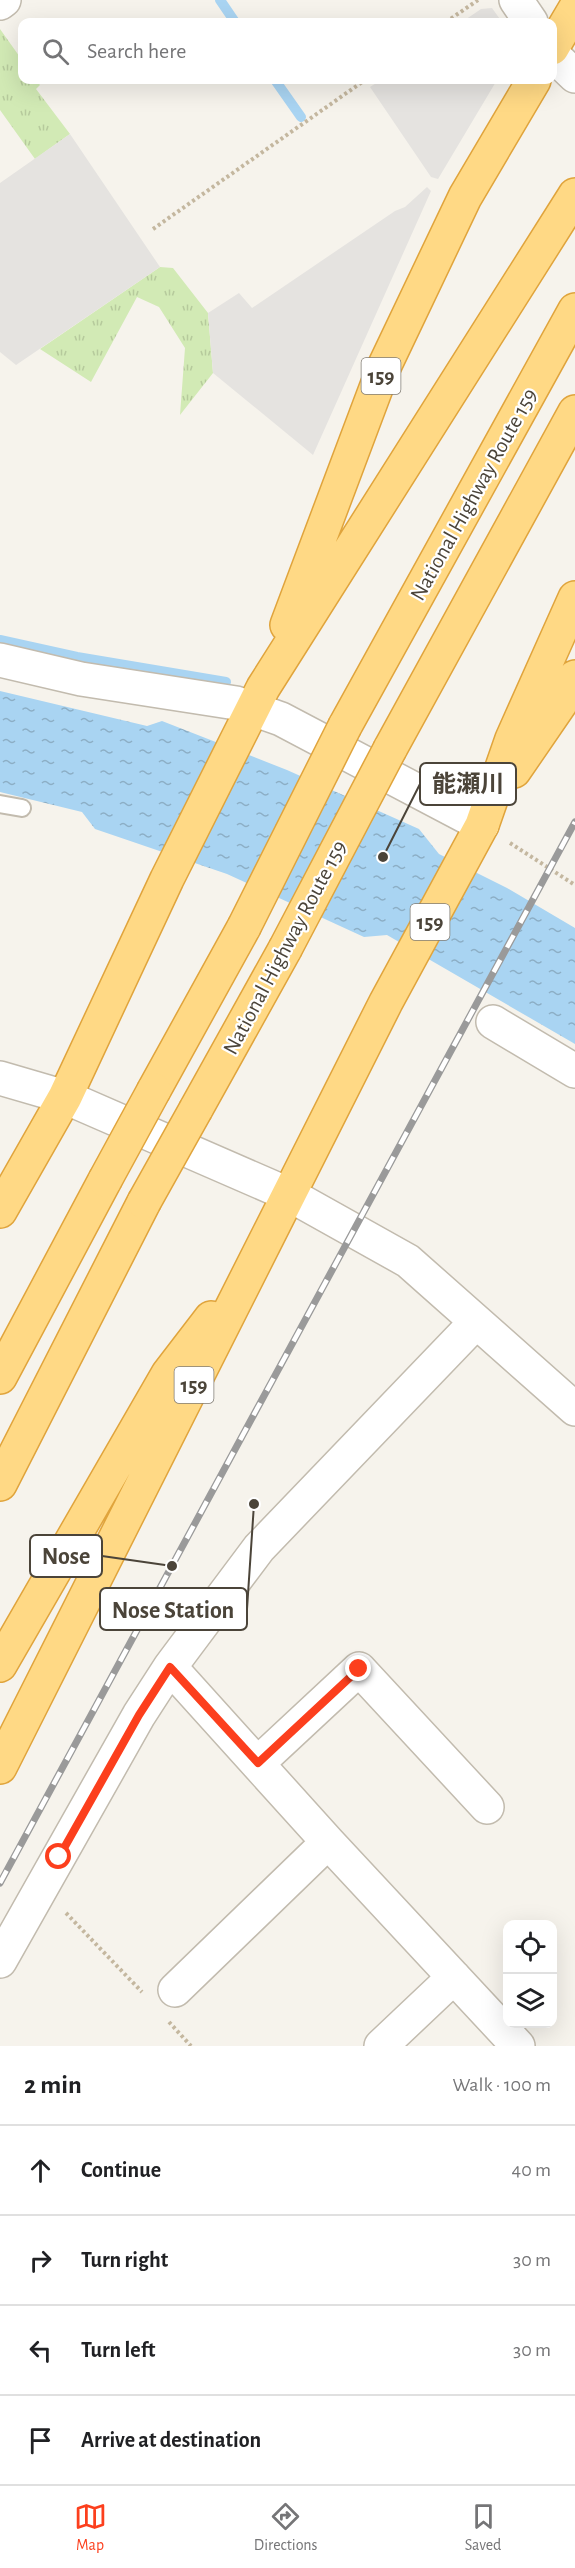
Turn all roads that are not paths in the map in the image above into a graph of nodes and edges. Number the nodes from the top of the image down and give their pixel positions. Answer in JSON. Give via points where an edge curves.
{"nodes":[{"id":1,"x":516,"y":0,"type":"edge"},
{"id":2,"x":575,"y":9,"type":"edge"},
{"id":3,"x":528,"y":18,"type":"edge"},
{"id":4,"x":557,"y":40,"type":"edge"},
{"id":5,"x":557,"y":59,"type":"edge"},
{"id":6,"x":575,"y":76,"type":"edge"},
{"id":7,"x":532,"y":84,"type":"edge"},
{"id":8,"x":575,"y":195,"type":"edge"},
{"id":9,"x":575,"y":310,"type":"edge"},
{"id":10,"x":575,"y":412,"type":"edge"},
{"id":11,"x":575,"y":597,"type":"edge"},
{"id":12,"x":0,"y":660,"type":"edge"},
{"id":13,"x":575,"y":677,"type":"edge"},
{"id":14,"x":254,"y":705,"type":"junction"},
{"id":15,"x":0,"y":804,"type":"edge"},
{"id":16,"x":22,"y":808,"type":"dead end"},
{"id":17,"x":482,"y":824,"type":"junction"},
{"id":18,"x":494,"y":1022,"type":"dead end"},
{"id":19,"x":575,"y":1071,"type":"edge"},
{"id":20,"x":2,"y":1084,"type":"edge"},
{"id":21,"x":65,"y":1097,"type":"junction"},
{"id":22,"x":290,"y":1194,"type":"junction"},
{"id":23,"x":0,"y":1211,"type":"edge"},
{"id":24,"x":258,"y":1257,"type":"junction"},
{"id":25,"x":476,"y":1322,"type":"junction"},
{"id":26,"x":0,"y":1377,"type":"edge"},
{"id":27,"x":575,"y":1409,"type":"edge"},
{"id":28,"x":0,"y":1484,"type":"edge"},
{"id":29,"x":0,"y":1665,"type":"edge"},
{"id":30,"x":170,"y":1667,"type":"junction"},
{"id":31,"x":258,"y":1763,"type":"junction"},
{"id":32,"x":0,"y":1767,"type":"edge"},
{"id":33,"x":488,"y":1807,"type":"dead end"},
{"id":34,"x":328,"y":1842,"type":"junction"},
{"id":35,"x":0,"y":1960,"type":"edge"},
{"id":36,"x":454,"y":1977,"type":"junction"},
{"id":37,"x":162,"y":2002,"type":"road end"},
{"id":38,"x":381,"y":2046,"type":"edge"},
{"id":39,"x":518,"y":2046,"type":"edge"}],
"edges":[{"from":1,"to":3,"type":"street"},
{"from":2,"to":4,"type":"highway"},
{"from":5,"to":6,"type":"street"},
{"from":7,"to":14,"type":"highway","number":"159","via":[[465,197],[384,367]]},
{"from":8,"to":14,"type":"highway","number":"159"},
{"from":9,"to":26,"type":"highway","name":"National Highway Route 159","bridge":true,"via":[[345,726],[244,927]]},
{"from":10,"to":28,"type":"highway","name":"National Highway Route 159","bridge":true,"via":[[285,950],[144,1202]]},
{"from":11,"to":17,"type":"highway","number":"159","via":[[512,739]]},
{"from":12,"to":14,"type":"street","via":[[81,678]]},
{"from":13,"to":17,"type":"highway","number":"159"},
{"from":14,"to":17,"type":"street"},
{"from":14,"to":21,"type":"highway","number":"159"},
{"from":15,"to":16,"type":"lane"},
{"from":17,"to":22,"type":"highway","number":"159","via":[[386,1002]]},
{"from":18,"to":19,"type":"street"},
{"from":20,"to":21,"type":"street"},
{"from":21,"to":22,"type":"street"},
{"from":21,"to":23,"type":"highway","number":"159"},
{"from":22,"to":24,"type":"highway","number":"159"},
{"from":22,"to":25,"type":"street","via":[[408,1261]]},
{"from":24,"to":29,"type":"highway","number":"159","via":[[168,1374]]},
{"from":24,"to":32,"type":"highway","number":"159"},
{"from":25,"to":27,"type":"street"},
{"from":25,"to":30,"type":"street","via":[[259,1548]]},
{"from":30,"to":31,"type":"street"},
{"from":30,"to":35,"type":"street"},
{"from":31,"to":33,"type":"street","via":[[359,1669]]},
{"from":31,"to":34,"type":"street"},
{"from":34,"to":36,"type":"street"},
{"from":34,"to":37,"type":"street"},
{"from":36,"to":38,"type":"street"},
{"from":36,"to":39,"type":"street"}]}
